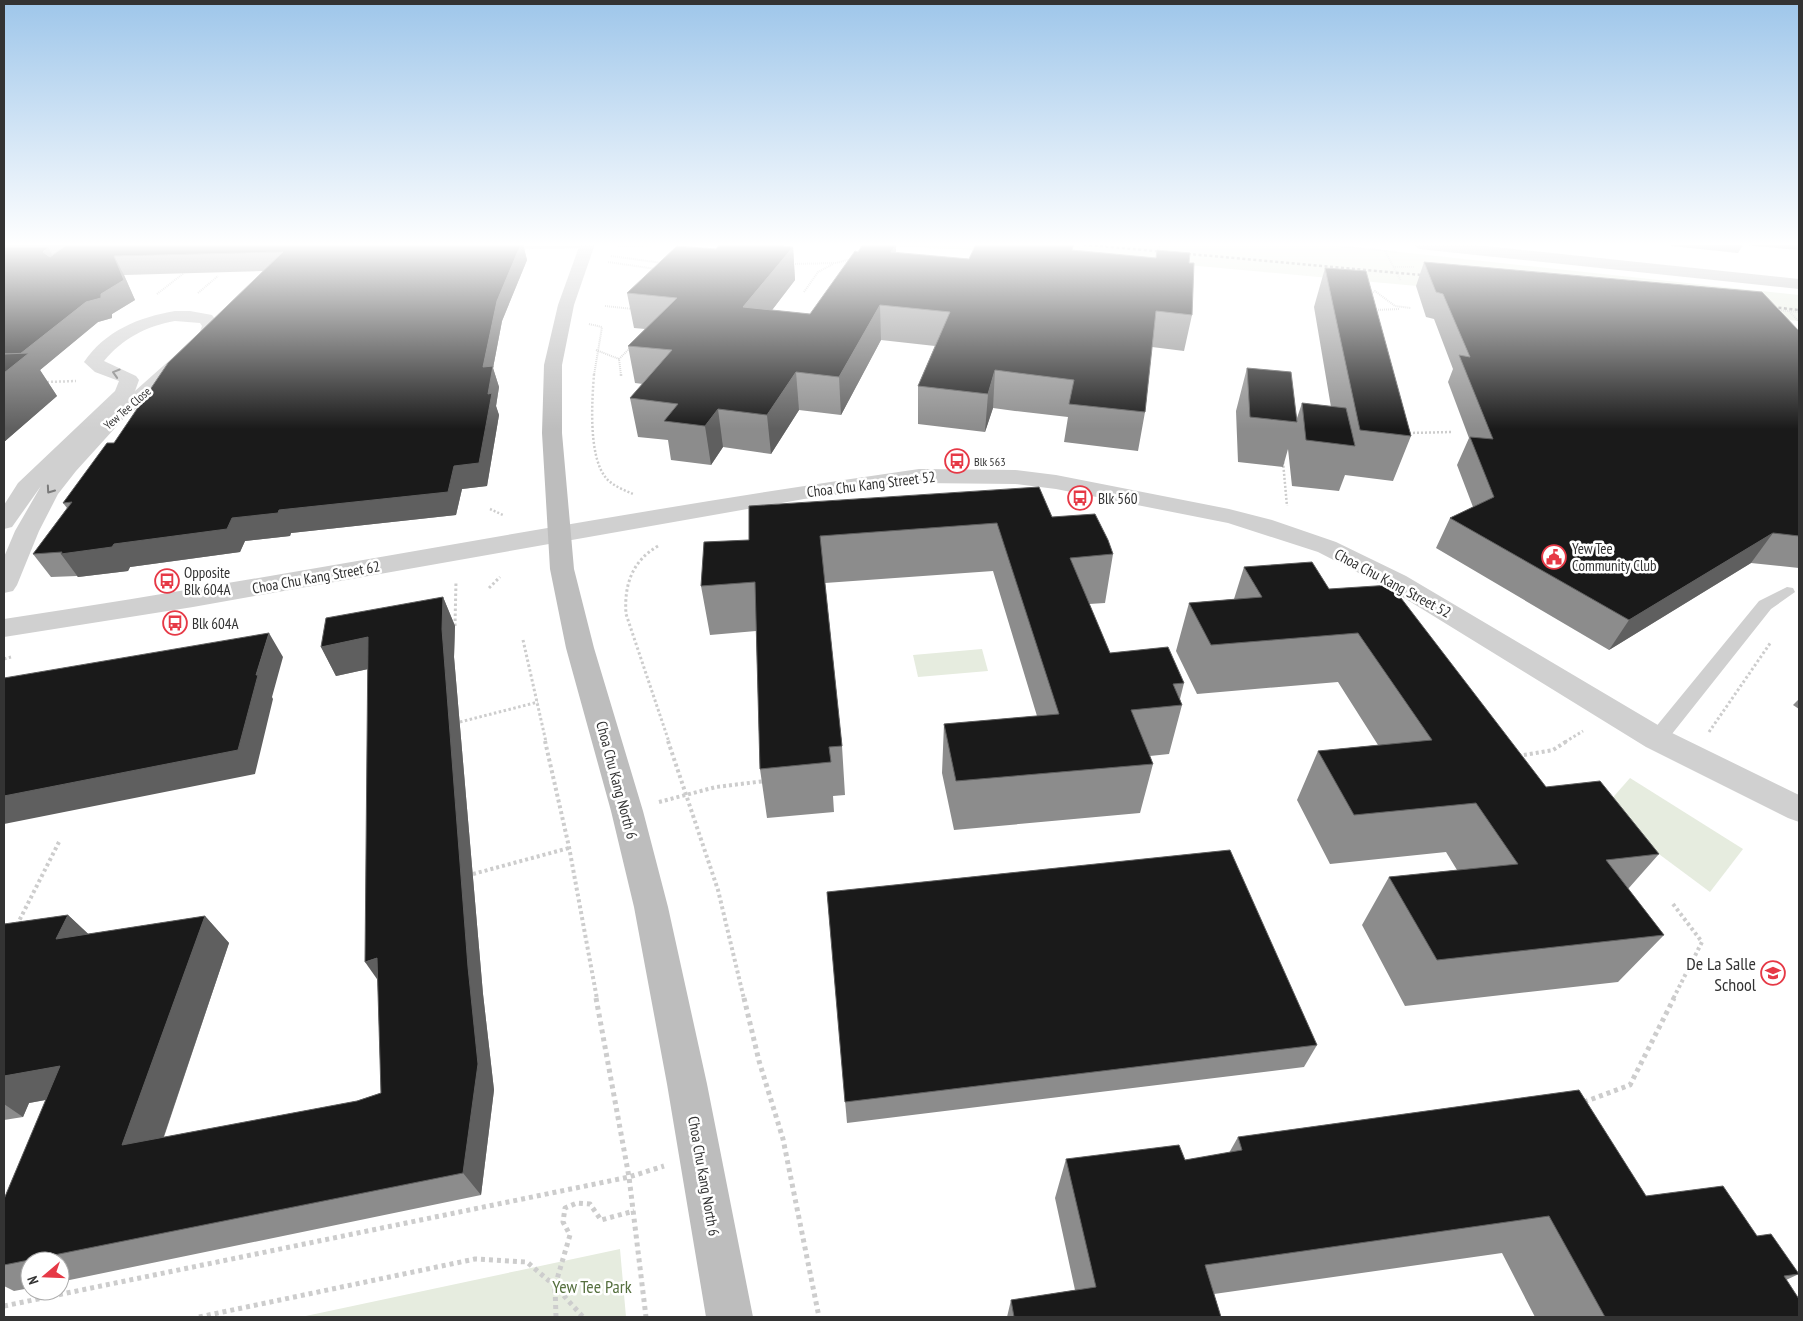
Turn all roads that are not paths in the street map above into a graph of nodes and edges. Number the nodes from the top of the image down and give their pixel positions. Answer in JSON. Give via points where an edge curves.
{"nodes":[{"id":1,"x":566,"y":306,"type":"edge"},
{"id":2,"x":4,"y":522,"type":"edge"},
{"id":3,"x":560,"y":534,"type":"junction"},
{"id":4,"x":4,"y":585,"type":"edge"},
{"id":5,"x":1786,"y":592,"type":"dead end"},
{"id":6,"x":43,"y":624,"type":"junction"},
{"id":7,"x":4,"y":628,"type":"edge"},
{"id":8,"x":4,"y":640,"type":"edge"},
{"id":9,"x":1666,"y":728,"type":"junction"},
{"id":10,"x":1799,"y":809,"type":"edge"},
{"id":11,"x":730,"y":1317,"type":"edge"}],
"edges":[{"from":1,"to":3,"type":"street","name":"Choa Chu Kang North 6","via":[[553,366],[552,433]]},
{"from":2,"to":4,"type":"street","name":"Yew Tee Close","one_way":true,"via":[[26,488],[124,393],[129,380],[121,373],[99,368],[93,362],[100,352],[133,328],[149,322],[187,316],[206,319],[211,326],[207,336],[157,383],[117,414],[52,486],[27,531]]},
{"from":3,"to":6,"type":"street","name":"Choa Chu Kang Street 62"},
{"from":3,"to":9,"type":"street","name":"Choa Chu Kang Street 52","via":[[804,492],[919,476],[990,476],[1065,484],[1229,516],[1327,547],[1398,582]]},
{"from":3,"to":11,"type":"street","name":"Choa Chu Kang North 6","via":[[562,569],[580,648],[651,907]]},
{"from":5,"to":9,"type":"lane","via":[[1765,605]]},
{"from":6,"to":7,"type":"street","name":"Choa Chu Kang Street 62"},
{"from":6,"to":8,"type":"street","name":"Choa Chu Kang Street 62"},
{"from":9,"to":10,"type":"street","name":"Choa Chu Kang Street 52"}]}
